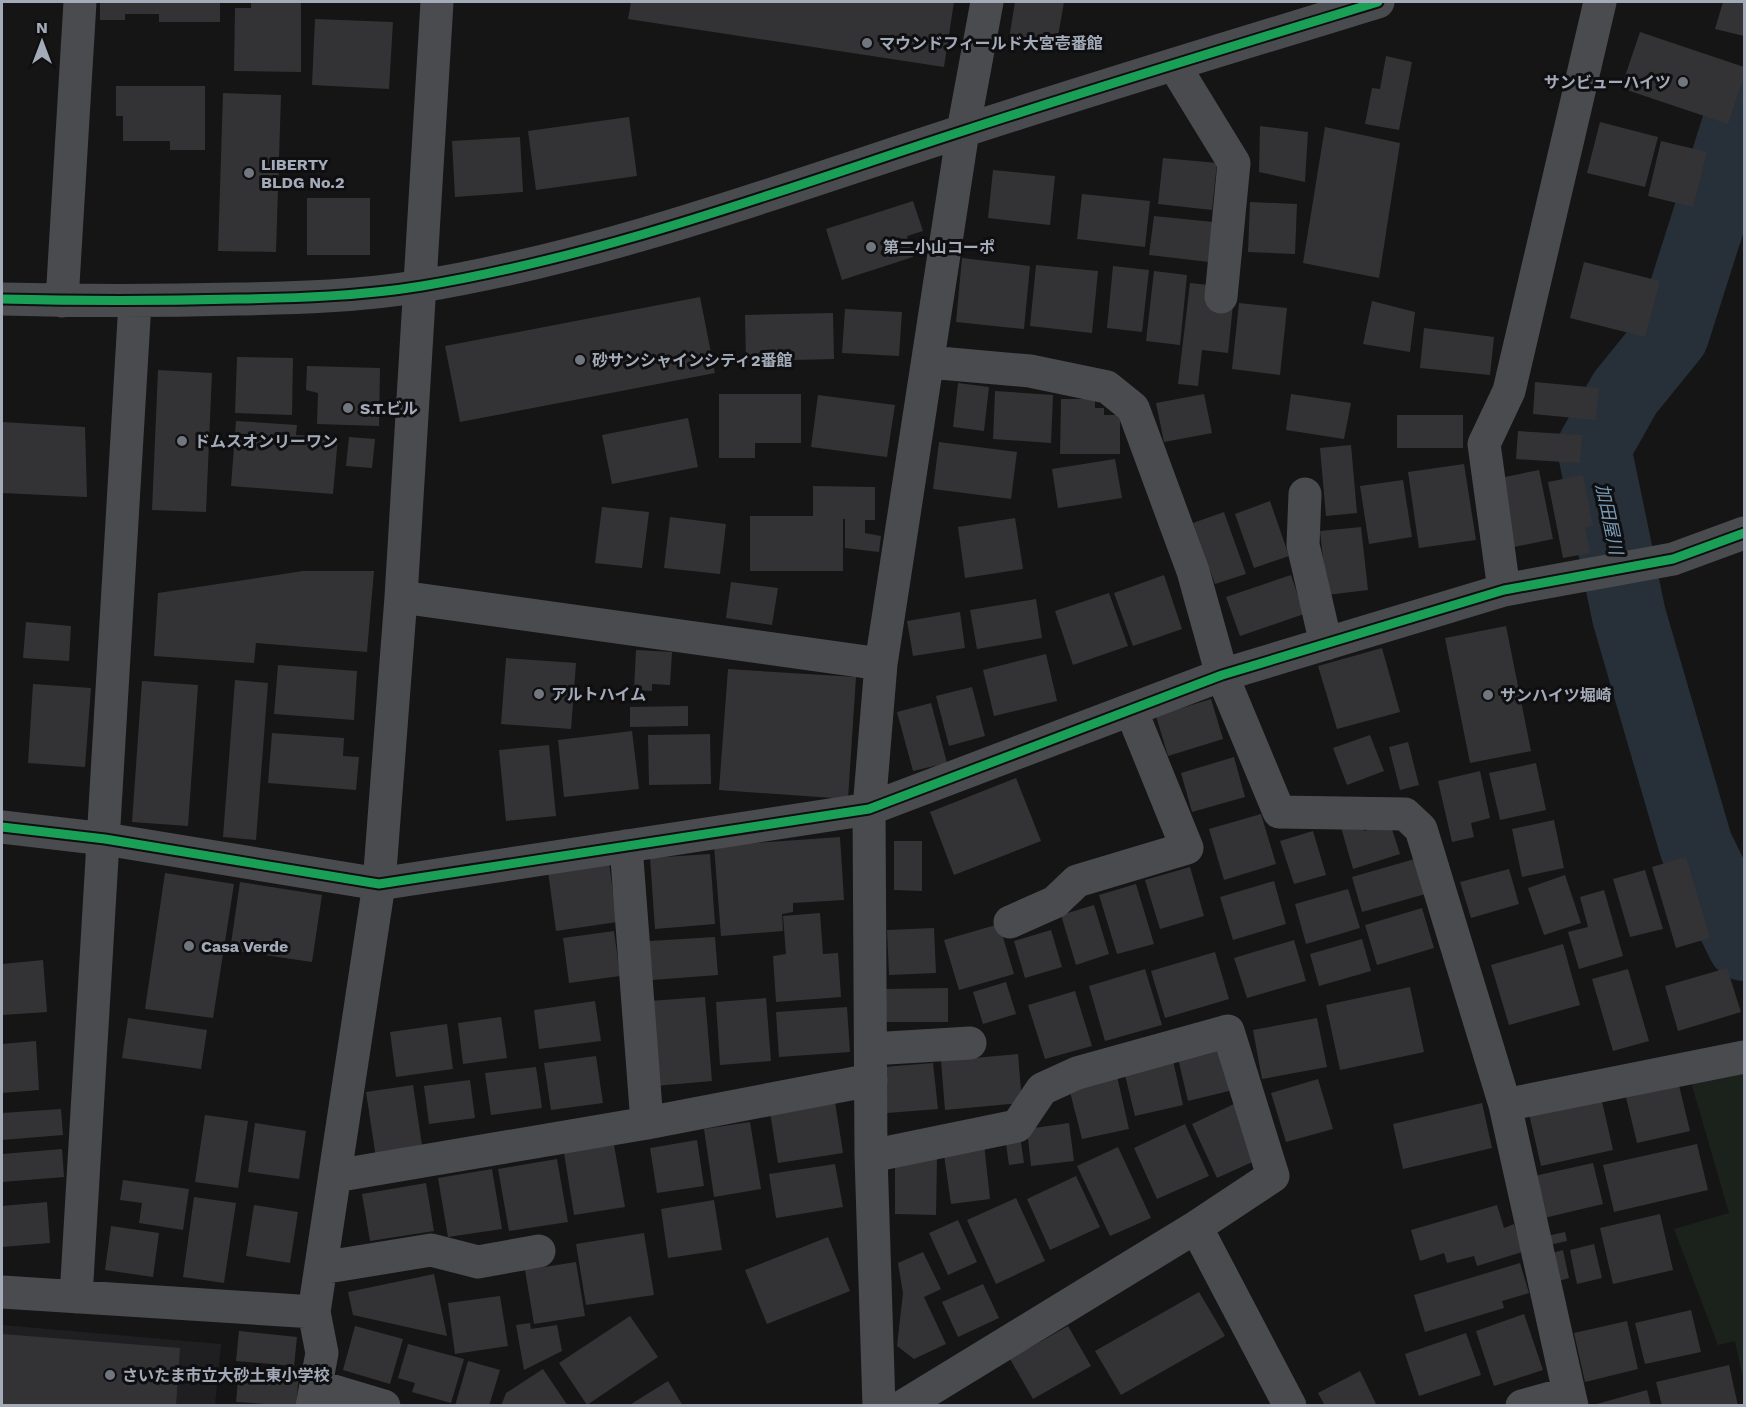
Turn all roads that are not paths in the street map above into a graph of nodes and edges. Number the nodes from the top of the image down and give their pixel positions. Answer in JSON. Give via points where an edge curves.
{"nodes":[{"id":1,"x":80,"y":2,"type":"edge"},
{"id":2,"x":437,"y":2,"type":"edge"},
{"id":3,"x":987,"y":2,"type":"edge"},
{"id":4,"x":1378,"y":2,"type":"edge"},
{"id":5,"x":1600,"y":2,"type":"edge"},
{"id":6,"x":1174,"y":65,"type":"junction"},
{"id":7,"x":963,"y":131,"type":"junction"},
{"id":8,"x":418,"y":286,"type":"junction"},
{"id":9,"x":1221,"y":297,"type":"dead end"},
{"id":10,"x":2,"y":299,"type":"edge"},
{"id":11,"x":62,"y":301,"type":"junction"},
{"id":12,"x":135,"y":302,"type":"junction"},
{"id":13,"x":928,"y":362,"type":"junction"},
{"id":14,"x":1305,"y":494,"type":"dead end"},
{"id":15,"x":1744,"y":533,"type":"edge"},
{"id":16,"x":1504,"y":590,"type":"junction"},
{"id":17,"x":401,"y":597,"type":"junction"},
{"id":18,"x":1326,"y":644,"type":"junction"},
{"id":19,"x":881,"y":664,"type":"junction"},
{"id":20,"x":1222,"y":675,"type":"junction"},
{"id":21,"x":1131,"y":710,"type":"junction"},
{"id":22,"x":869,"y":809,"type":"junction"},
{"id":23,"x":2,"y":827,"type":"edge"},
{"id":24,"x":105,"y":839,"type":"junction"},
{"id":25,"x":626,"y":846,"type":"junction"},
{"id":26,"x":379,"y":884,"type":"junction"},
{"id":27,"x":1010,"y":922,"type":"dead end"},
{"id":28,"x":970,"y":1043,"type":"dead end"},
{"id":29,"x":1744,"y":1057,"type":"edge"},
{"id":30,"x":871,"y":1064,"type":"junction"},
{"id":31,"x":1505,"y":1106,"type":"junction"},
{"id":32,"x":647,"y":1123,"type":"junction"},
{"id":33,"x":872,"y":1156,"type":"junction"},
{"id":34,"x":335,"y":1176,"type":"junction"},
{"id":35,"x":1196,"y":1227,"type":"junction"},
{"id":36,"x":539,"y":1251,"type":"dead end"},
{"id":37,"x":321,"y":1268,"type":"junction"},
{"id":38,"x":2,"y":1292,"type":"edge"},
{"id":39,"x":76,"y":1297,"type":"junction"},
{"id":40,"x":314,"y":1312,"type":"junction"},
{"id":41,"x":314,"y":1396,"type":"edge"},
{"id":42,"x":1571,"y":1399,"type":"edge"},
{"id":43,"x":384,"y":1406,"type":"edge"},
{"id":44,"x":879,"y":1406,"type":"edge"},
{"id":45,"x":903,"y":1406,"type":"edge"},
{"id":46,"x":1290,"y":1406,"type":"edge"},
{"id":47,"x":1522,"y":1406,"type":"edge"}],
"edges":[{"from":1,"to":11,"type":"street"},
{"from":2,"to":8,"type":"street"},
{"from":3,"to":7,"type":"street"},
{"from":4,"to":6,"type":"street"},
{"from":5,"to":16,"type":"street","via":[[1509,391],[1484,444]]},
{"from":6,"to":7,"type":"street"},
{"from":6,"to":9,"type":"street","via":[[1234,163]]},
{"from":7,"to":8,"type":"street","via":[[687,222],[532,263]]},
{"from":7,"to":13,"type":"street"},
{"from":8,"to":12,"type":"street","via":[[320,297]]},
{"from":8,"to":17,"type":"street"},
{"from":10,"to":11,"type":"street"},
{"from":11,"to":12,"type":"street"},
{"from":12,"to":24,"type":"street"},
{"from":13,"to":19,"type":"street"},
{"from":13,"to":20,"type":"street","via":[[1030,371],[1107,387],[1132,408],[1193,571]]},
{"from":14,"to":18,"type":"street","via":[[1304,545]]},
{"from":15,"to":16,"type":"street","via":[[1673,559]]},
{"from":16,"to":18,"type":"street"},
{"from":17,"to":19,"type":"street"},
{"from":17,"to":26,"type":"street"},
{"from":18,"to":20,"type":"street"},
{"from":19,"to":22,"type":"street"},
{"from":20,"to":21,"type":"street"},
{"from":20,"to":31,"type":"street","via":[[1279,812],[1405,814],[1421,829]]},
{"from":21,"to":22,"type":"street"},
{"from":21,"to":27,"type":"street","via":[[1187,848],[1077,881],[1054,902]]},
{"from":22,"to":25,"type":"street"},
{"from":22,"to":30,"type":"street"},
{"from":23,"to":24,"type":"street"},
{"from":24,"to":26,"type":"street"},
{"from":24,"to":39,"type":"street"},
{"from":25,"to":26,"type":"street"},
{"from":25,"to":32,"type":"street"},
{"from":26,"to":34,"type":"street"},
{"from":28,"to":30,"type":"street"},
{"from":29,"to":31,"type":"street"},
{"from":30,"to":32,"type":"street"},
{"from":30,"to":33,"type":"street"},
{"from":31,"to":42,"type":"street"},
{"from":32,"to":34,"type":"street"},
{"from":33,"to":35,"type":"street","via":[[1017,1126],[1042,1089],[1077,1073],[1228,1031],[1273,1176]]},
{"from":33,"to":44,"type":"street"},
{"from":34,"to":37,"type":"street"},
{"from":35,"to":45,"type":"street"},
{"from":35,"to":46,"type":"street"},
{"from":36,"to":37,"type":"street","via":[[478,1262],[430,1250]]},
{"from":37,"to":40,"type":"street"},
{"from":38,"to":39,"type":"street"},
{"from":39,"to":40,"type":"street"},
{"from":40,"to":41,"type":"street","via":[[322,1353]]},
{"from":41,"to":43,"type":"street"},
{"from":42,"to":47,"type":"street"}]}
